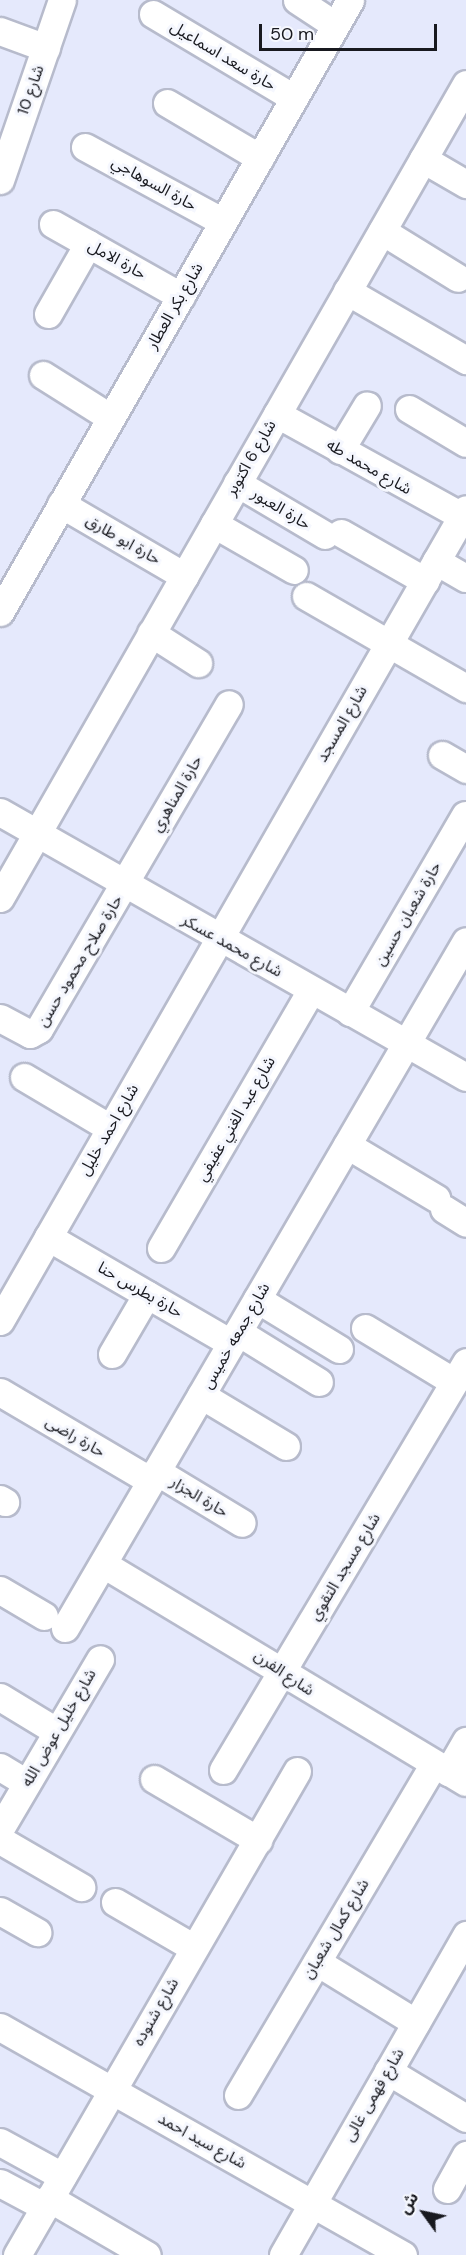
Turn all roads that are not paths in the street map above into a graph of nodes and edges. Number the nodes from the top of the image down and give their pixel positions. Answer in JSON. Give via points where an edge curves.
{"nodes":[{"id":1,"x":63,"y":0,"type":"edge"},
{"id":2,"x":297,"y":0,"type":"edge"},
{"id":3,"x":350,"y":0,"type":"edge"},
{"id":4,"x":153,"y":14,"type":"dead end"},
{"id":5,"x":335,"y":25,"type":"junction"},
{"id":6,"x":0,"y":31,"type":"edge"},
{"id":7,"x":46,"y":48,"type":"junction"},
{"id":8,"x":466,"y":84,"type":"edge"},
{"id":9,"x":294,"y":98,"type":"junction"},
{"id":10,"x":167,"y":103,"type":"dead end"},
{"id":11,"x":85,"y":147,"type":"dead end"},
{"id":12,"x":260,"y":158,"type":"junction"},
{"id":13,"x":423,"y":159,"type":"junction"},
{"id":14,"x":0,"y":180,"type":"edge"},
{"id":15,"x":466,"y":184,"type":"edge"},
{"id":16,"x":223,"y":222,"type":"junction"},
{"id":17,"x":53,"y":224,"type":"dead end"},
{"id":18,"x":382,"y":231,"type":"junction"},
{"id":19,"x":88,"y":244,"type":"junction"},
{"id":20,"x":458,"y":278,"type":"dead end"},
{"id":21,"x":347,"y":291,"type":"junction"},
{"id":22,"x":181,"y":296,"type":"junction"},
{"id":23,"x":48,"y":314,"type":"dead end"},
{"id":24,"x":466,"y":360,"type":"edge"},
{"id":25,"x":43,"y":375,"type":"dead end"},
{"id":26,"x":367,"y":405,"type":"dead end"},
{"id":27,"x":409,"y":409,"type":"dead end"},
{"id":28,"x":277,"y":414,"type":"junction"},
{"id":29,"x":111,"y":418,"type":"junction"},
{"id":30,"x":466,"y":443,"type":"edge"},
{"id":31,"x":339,"y":450,"type":"junction"},
{"id":32,"x":237,"y":483,"type":"junction"},
{"id":33,"x":61,"y":504,"type":"junction"},
{"id":34,"x":464,"y":513,"type":"edge"},
{"id":35,"x":214,"y":524,"type":"junction"},
{"id":36,"x":294,"y":570,"type":"dead end"},
{"id":37,"x":431,"y":571,"type":"junction"},
{"id":38,"x":184,"y":576,"type":"junction"},
{"id":39,"x":466,"y":578,"type":"edge"},
{"id":40,"x":306,"y":596,"type":"dead end"},
{"id":41,"x":0,"y":612,"type":"edge"},
{"id":42,"x":151,"y":633,"type":"junction"},
{"id":43,"x":389,"y":643,"type":"junction"},
{"id":44,"x":198,"y":663,"type":"dead end"},
{"id":45,"x":466,"y":688,"type":"edge"},
{"id":46,"x":229,"y":704,"type":"dead end"},
{"id":47,"x":442,"y":755,"type":"dead end"},
{"id":48,"x":466,"y":769,"type":"edge"},
{"id":49,"x":0,"y":812,"type":"edge"},
{"id":50,"x":465,"y":815,"type":"edge"},
{"id":51,"x":36,"y":832,"type":"junction"},
{"id":52,"x":125,"y":885,"type":"junction"},
{"id":53,"x":0,"y":898,"type":"edge"},
{"id":54,"x":219,"y":939,"type":"junction"},
{"id":55,"x":462,"y":956,"type":"edge"},
{"id":56,"x":311,"y":990,"type":"junction"},
{"id":57,"x":350,"y":1012,"type":"junction"},
{"id":58,"x":0,"y":1017,"type":"edge"},
{"id":59,"x":407,"y":1043,"type":"junction"},
{"id":60,"x":24,"y":1077,"type":"dead end"},
{"id":61,"x":466,"y":1077,"type":"edge"},
{"id":62,"x":110,"y":1128,"type":"junction"},
{"id":63,"x":347,"y":1145,"type":"junction"},
{"id":64,"x":449,"y":1210,"type":"edge"},
{"id":65,"x":48,"y":1237,"type":"junction"},
{"id":66,"x":161,"y":1248,"type":"dead end"},
{"id":67,"x":8,"y":1289,"type":"edge"},
{"id":68,"x":147,"y":1294,"type":"junction"},
{"id":69,"x":257,"y":1299,"type":"junction"},
{"id":70,"x":0,"y":1321,"type":"edge"},
{"id":71,"x":365,"y":1328,"type":"dead end"},
{"id":72,"x":235,"y":1338,"type":"junction"},
{"id":73,"x":339,"y":1349,"type":"dead end"},
{"id":74,"x":112,"y":1354,"type":"dead end"},
{"id":75,"x":460,"y":1372,"type":"edge"},
{"id":76,"x":319,"y":1383,"type":"dead end"},
{"id":77,"x":0,"y":1392,"type":"edge"},
{"id":78,"x":201,"y":1395,"type":"junction"},
{"id":79,"x":286,"y":1446,"type":"dead end"},
{"id":80,"x":154,"y":1476,"type":"junction"},
{"id":81,"x":242,"y":1523,"type":"dead end"},
{"id":82,"x":103,"y":1564,"type":"junction"},
{"id":83,"x":0,"y":1590,"type":"edge"},
{"id":84,"x":100,"y":1659,"type":"dead end"},
{"id":85,"x":284,"y":1669,"type":"junction"},
{"id":86,"x":0,"y":1697,"type":"edge"},
{"id":87,"x":56,"y":1731,"type":"junction"},
{"id":88,"x":466,"y":1741,"type":"edge"},
{"id":89,"x":0,"y":1767,"type":"edge"},
{"id":90,"x":223,"y":1770,"type":"dead end"},
{"id":91,"x":297,"y":1771,"type":"dead end"},
{"id":92,"x":449,"y":1772,"type":"edge"},
{"id":93,"x":154,"y":1779,"type":"dead end"},
{"id":94,"x":27,"y":1783,"type":"junction"},
{"id":95,"x":0,"y":1829,"type":"edge"},
{"id":96,"x":0,"y":1839,"type":"edge"},
{"id":97,"x":258,"y":1840,"type":"junction"},
{"id":98,"x":81,"y":1887,"type":"dead end"},
{"id":99,"x":115,"y":1902,"type":"dead end"},
{"id":100,"x":0,"y":1911,"type":"edge"},
{"id":101,"x":37,"y":1932,"type":"dead end"},
{"id":102,"x":466,"y":1935,"type":"edge"},
{"id":103,"x":194,"y":1948,"type":"junction"},
{"id":104,"x":316,"y":1962,"type":"junction"},
{"id":105,"x":416,"y":2023,"type":"junction"},
{"id":106,"x":0,"y":2027,"type":"edge"},
{"id":107,"x":388,"y":2071,"type":"junction"},
{"id":108,"x":111,"y":2090,"type":"junction"},
{"id":109,"x":238,"y":2095,"type":"dead end"},
{"id":110,"x":466,"y":2118,"type":"edge"},
{"id":111,"x":0,"y":2142,"type":"edge"},
{"id":112,"x":466,"y":2155,"type":"edge"},
{"id":113,"x":0,"y":2183,"type":"edge"},
{"id":114,"x":447,"y":2189,"type":"dead end"},
{"id":115,"x":52,"y":2194,"type":"junction"},
{"id":116,"x":313,"y":2203,"type":"junction"},
{"id":117,"x":17,"y":2255,"type":"edge"},
{"id":118,"x":147,"y":2255,"type":"edge"},
{"id":119,"x":283,"y":2255,"type":"edge"},
{"id":120,"x":403,"y":2255,"type":"edge"}],
"edges":[{"from":1,"to":7,"type":"street","name":"شارع 10"},
{"from":2,"to":5,"type":"street"},
{"from":3,"to":5,"type":"street","name":"شارع بكر العطار"},
{"from":4,"to":9,"type":"street","name":"حارة سعد اسماعيل"},
{"from":5,"to":9,"type":"street","name":"شارع بكر العطار"},
{"from":6,"to":7,"type":"street"},
{"from":7,"to":14,"type":"street","name":"شارع 10"},
{"from":8,"to":13,"type":"street","name":"شارع 6 اكتوبر"},
{"from":9,"to":12,"type":"street","name":"شارع بكر العطار"},
{"from":10,"to":12,"type":"street"},
{"from":11,"to":16,"type":"street","name":"حارة السوهاجي"},
{"from":12,"to":16,"type":"street","name":"شارع بكر العطار"},
{"from":13,"to":15,"type":"street"},
{"from":13,"to":18,"type":"street","name":"شارع 6 اكتوبر"},
{"from":16,"to":22,"type":"street","name":"شارع بكر العطار"},
{"from":17,"to":19,"type":"street","name":"حارة الامل"},
{"from":18,"to":20,"type":"street"},
{"from":18,"to":21,"type":"street","name":"شارع 6 اكتوبر"},
{"from":19,"to":22,"type":"street","name":"حارة الامل"},
{"from":19,"to":23,"type":"street"},
{"from":21,"to":24,"type":"street"},
{"from":21,"to":28,"type":"street","name":"شارع 6 اكتوبر"},
{"from":22,"to":29,"type":"street","name":"شارع بكر العطار"},
{"from":25,"to":29,"type":"street"},
{"from":26,"to":31,"type":"street"},
{"from":27,"to":30,"type":"street"},
{"from":28,"to":31,"type":"street","name":"شارع محمد طه"},
{"from":28,"to":32,"type":"street","name":"شارع 6 اكتوبر"},
{"from":29,"to":33,"type":"street","name":"شارع بكر العطار"},
{"from":31,"to":34,"type":"street","name":"شارع محمد طه"},
{"from":32,"to":35,"type":"street","name":"شارع 6 اكتوبر"},
{"from":32,"to":37,"type":"street","name":"حارة العبور","via":[[333,534]]},
{"from":33,"to":38,"type":"street","name":"حارة ابو طارق"},
{"from":33,"to":41,"type":"street","name":"شارع بكر العطار"},
{"from":34,"to":37,"type":"street","name":"شارع المسجد"},
{"from":35,"to":36,"type":"street"},
{"from":35,"to":38,"type":"street","name":"شارع 6 اكتوبر"},
{"from":37,"to":39,"type":"street","name":"حارة العبور"},
{"from":37,"to":43,"type":"street","name":"شارع المسجد"},
{"from":38,"to":42,"type":"street","name":"شارع 6 اكتوبر"},
{"from":40,"to":43,"type":"street"},
{"from":42,"to":44,"type":"street"},
{"from":42,"to":51,"type":"street","name":"شارع 6 اكتوبر"},
{"from":43,"to":45,"type":"street"},
{"from":43,"to":54,"type":"street","name":"شارع المسجد"},
{"from":46,"to":52,"type":"street","name":"حارة المناهري"},
{"from":47,"to":48,"type":"street"},
{"from":49,"to":51,"type":"street","name":"شارع محمد عسكر"},
{"from":50,"to":57,"type":"street","name":"حارة شعبان حسين"},
{"from":51,"to":52,"type":"street","name":"شارع محمد عسكر"},
{"from":51,"to":53,"type":"street","name":"شارع 6 اكتوبر"},
{"from":52,"to":54,"type":"street","name":"شارع محمد عسكر"},
{"from":52,"to":58,"type":"street","name":"حارة صلاح محمود حسن","via":[[35,1034]]},
{"from":54,"to":56,"type":"street","name":"شارع محمد عسكر"},
{"from":54,"to":62,"type":"street","name":"شارع احمد خليل"},
{"from":55,"to":59,"type":"street","name":"شارع جمعه خميس"},
{"from":56,"to":57,"type":"street","name":"شارع محمد عسكر"},
{"from":56,"to":66,"type":"street","name":"شارع عبد الغني عفيفي"},
{"from":57,"to":59,"type":"street","name":"شارع محمد عسكر"},
{"from":59,"to":61,"type":"street","name":"شارع محمد عسكر"},
{"from":59,"to":63,"type":"street","name":"شارع جمعه خميس"},
{"from":60,"to":62,"type":"street"},
{"from":62,"to":65,"type":"street","name":"شارع احمد خليل"},
{"from":63,"to":64,"type":"street"},
{"from":63,"to":69,"type":"street","name":"شارع جمعه خميس"},
{"from":65,"to":67,"type":"street","name":"شارع احمد خليل"},
{"from":65,"to":68,"type":"street","name":"حارة بطرس حنا"},
{"from":67,"to":70,"type":"street","name":"شارع احمد خليل"},
{"from":68,"to":72,"type":"street","name":"حارة بطرس حنا"},
{"from":68,"to":74,"type":"street"},
{"from":69,"to":72,"type":"street","name":"شارع جمعه خميس"},
{"from":69,"to":73,"type":"street"},
{"from":71,"to":75,"type":"street"},
{"from":72,"to":76,"type":"street","name":"حارة بطرس حنا"},
{"from":72,"to":78,"type":"street","name":"شارع جمعه خميس"},
{"from":75,"to":85,"type":"street","name":"شارع مسجد التقوي"},
{"from":77,"to":80,"type":"street","name":"حارة راضى"},
{"from":78,"to":79,"type":"street"},
{"from":78,"to":80,"type":"street","name":"شارع جمعه خميس"},
{"from":80,"to":81,"type":"street","name":"حارة الجزار"},
{"from":80,"to":82,"type":"street","name":"شارع جمعه خميس"},
{"from":82,"to":83,"type":"street","name":"شارع جمعه خميس","via":[[54,1622]]},
{"from":82,"to":85,"type":"street","name":"شارع الفرن"},
{"from":84,"to":87,"type":"street","name":"شارع خليل عوض الله"},
{"from":85,"to":90,"type":"street","name":"شارع مسجد التقوي"},
{"from":85,"to":92,"type":"street","name":"شارع الفرن","via":[[336,1707]]},
{"from":86,"to":87,"type":"street"},
{"from":87,"to":94,"type":"street","name":"شارع خليل عوض الله"},
{"from":88,"to":92,"type":"street","name":"شارع كمال شعبان"},
{"from":89,"to":94,"type":"street"},
{"from":91,"to":97,"type":"street","name":"شارع شنوده"},
{"from":92,"to":104,"type":"street","name":"شارع كمال شعبان"},
{"from":93,"to":97,"type":"street"},
{"from":94,"to":95,"type":"street","name":"شارع خليل عوض الله"},
{"from":96,"to":98,"type":"street"},
{"from":97,"to":103,"type":"street","name":"شارع شنوده"},
{"from":99,"to":103,"type":"street"},
{"from":100,"to":101,"type":"street"},
{"from":102,"to":105,"type":"street","name":"شارع فهمى غالى"},
{"from":103,"to":108,"type":"street","name":"شارع شنوده"},
{"from":104,"to":105,"type":"street"},
{"from":104,"to":109,"type":"street","name":"شارع كمال شعبان"},
{"from":105,"to":107,"type":"street","name":"شارع فهمى غالى"},
{"from":106,"to":108,"type":"street","name":"شارع سيد احمد"},
{"from":107,"to":110,"type":"street"},
{"from":107,"to":116,"type":"street","name":"شارع فهمى غالى"},
{"from":108,"to":115,"type":"street","name":"شارع شنوده"},
{"from":108,"to":116,"type":"street","name":"شارع سيد احمد"},
{"from":111,"to":115,"type":"street"},
{"from":112,"to":114,"type":"street"},
{"from":113,"to":115,"type":"street"},
{"from":115,"to":117,"type":"street","name":"شارع شنوده"},
{"from":115,"to":118,"type":"street"},
{"from":116,"to":119,"type":"street","name":"شارع فهمى غالى"},
{"from":116,"to":120,"type":"street","name":"شارع سيد احمد"}]}
